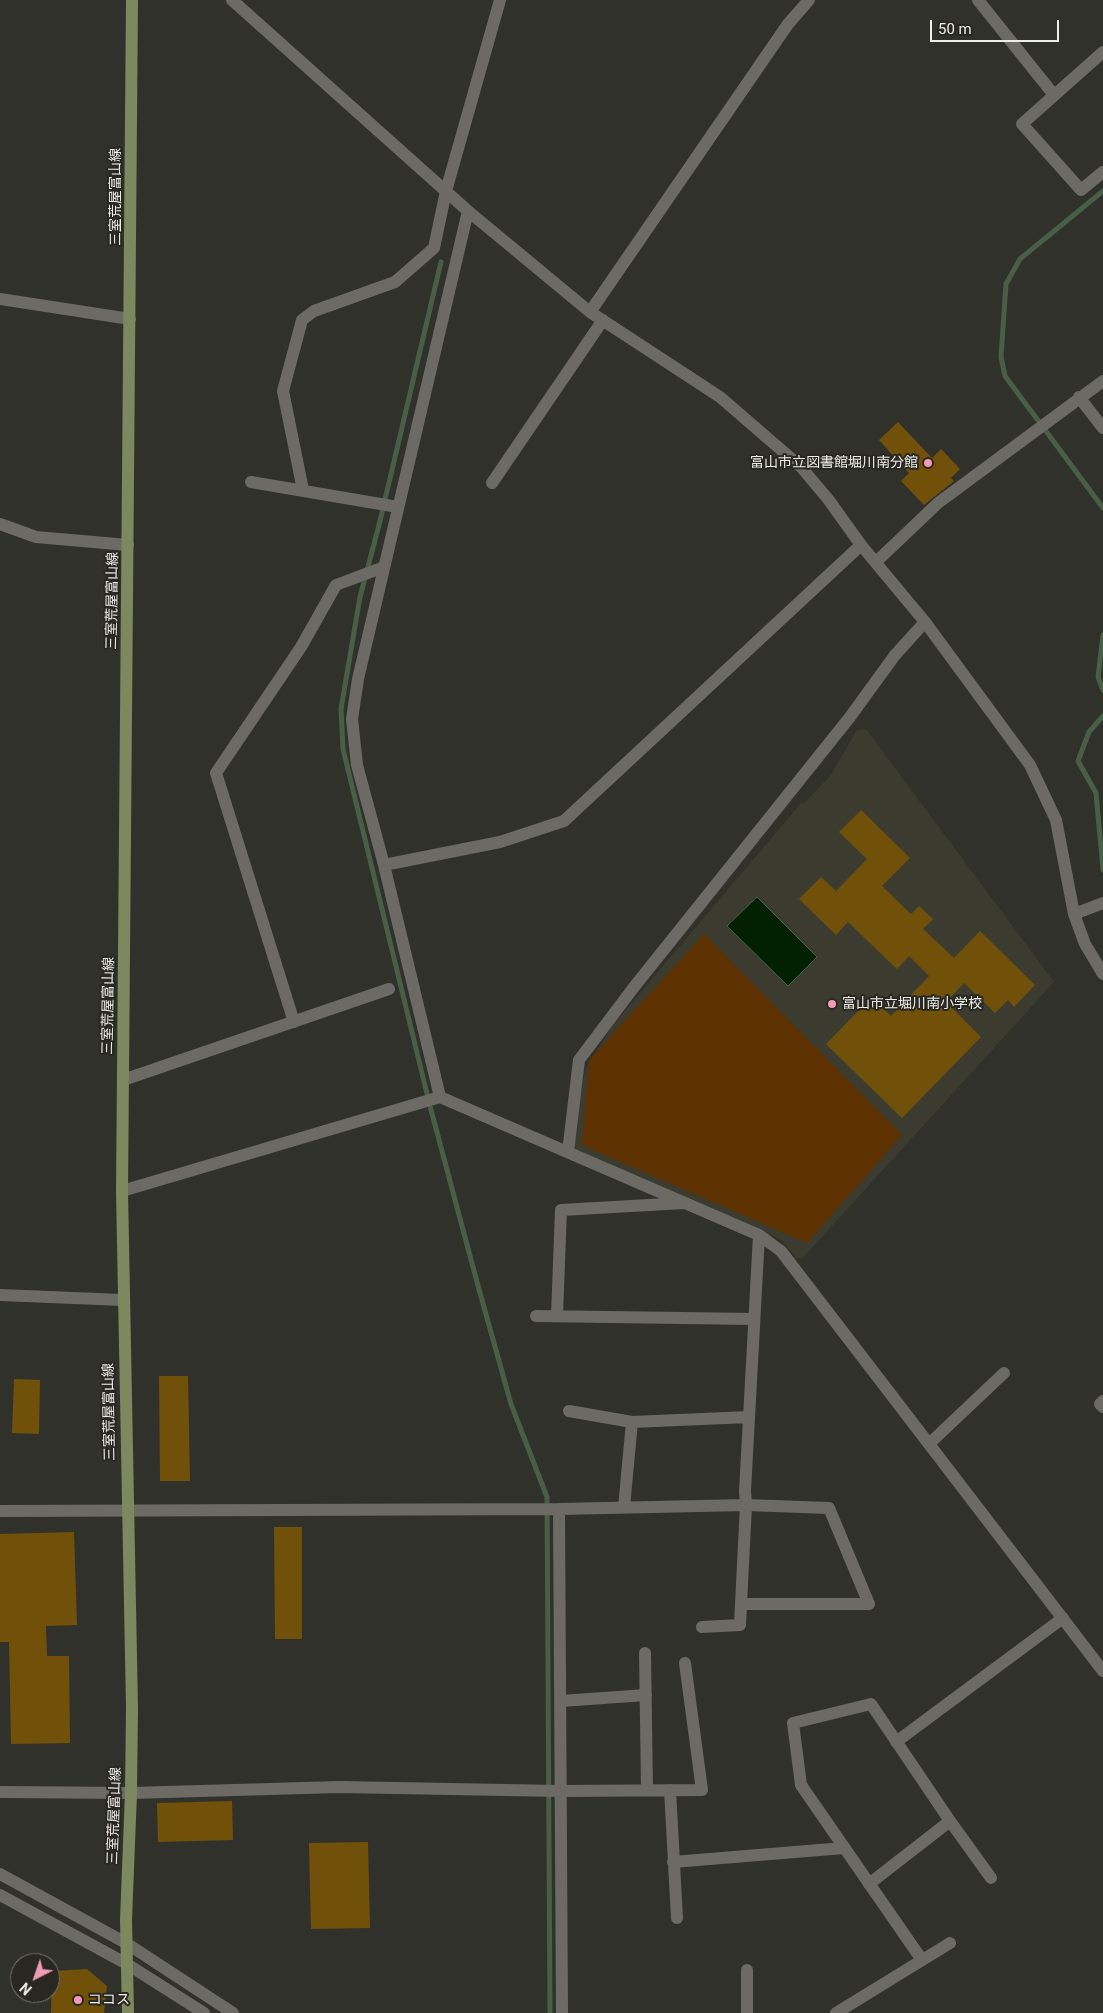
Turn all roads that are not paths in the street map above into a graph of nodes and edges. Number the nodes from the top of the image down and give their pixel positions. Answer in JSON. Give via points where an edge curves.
{"nodes":[{"id":1,"x":132,"y":0,"type":"edge"},
{"id":2,"x":232,"y":0,"type":"edge"},
{"id":3,"x":500,"y":0,"type":"edge"},
{"id":4,"x":809,"y":0,"type":"edge"},
{"id":5,"x":978,"y":0,"type":"edge"},
{"id":6,"x":1103,"y":52,"type":"edge"},
{"id":7,"x":1054,"y":95,"type":"junction"},
{"id":8,"x":1103,"y":172,"type":"edge"},
{"id":9,"x":446,"y":191,"type":"junction"},
{"id":10,"x":468,"y":211,"type":"junction"},
{"id":11,"x":0,"y":299,"type":"edge"},
{"id":12,"x":590,"y":312,"type":"junction"},
{"id":13,"x":130,"y":319,"type":"junction"},
{"id":14,"x":603,"y":320,"type":"junction"},
{"id":15,"x":1103,"y":381,"type":"edge"},
{"id":16,"x":1079,"y":397,"type":"junction"},
{"id":17,"x":1103,"y":428,"type":"edge"},
{"id":18,"x":251,"y":482,"type":"dead end"},
{"id":19,"x":492,"y":483,"type":"dead end"},
{"id":20,"x":302,"y":490,"type":"junction"},
{"id":21,"x":398,"y":507,"type":"junction"},
{"id":22,"x":0,"y":524,"type":"edge"},
{"id":23,"x":128,"y":545,"type":"junction"},
{"id":24,"x":861,"y":545,"type":"junction"},
{"id":25,"x":876,"y":562,"type":"junction"},
{"id":26,"x":384,"y":567,"type":"junction"},
{"id":27,"x":925,"y":622,"type":"junction"},
{"id":28,"x":384,"y":865,"type":"junction"},
{"id":29,"x":1103,"y":904,"type":"edge"},
{"id":30,"x":1074,"y":914,"type":"junction"},
{"id":31,"x":1103,"y":974,"type":"edge"},
{"id":32,"x":389,"y":989,"type":"dead end"},
{"id":33,"x":294,"y":1022,"type":"junction"},
{"id":34,"x":123,"y":1080,"type":"junction"},
{"id":35,"x":440,"y":1097,"type":"junction"},
{"id":36,"x":568,"y":1152,"type":"junction"},
{"id":37,"x":122,"y":1191,"type":"junction"},
{"id":38,"x":687,"y":1203,"type":"junction"},
{"id":39,"x":759,"y":1235,"type":"junction"},
{"id":40,"x":0,"y":1295,"type":"edge"},
{"id":41,"x":123,"y":1300,"type":"junction"},
{"id":42,"x":536,"y":1316,"type":"dead end"},
{"id":43,"x":557,"y":1316,"type":"junction"},
{"id":44,"x":754,"y":1319,"type":"junction"},
{"id":45,"x":1004,"y":1373,"type":"dead end"},
{"id":46,"x":1103,"y":1401,"type":"edge"},
{"id":47,"x":1103,"y":1407,"type":"edge"},
{"id":48,"x":569,"y":1411,"type":"dead end"},
{"id":49,"x":749,"y":1416,"type":"junction"},
{"id":50,"x":632,"y":1422,"type":"junction"},
{"id":51,"x":930,"y":1443,"type":"junction"},
{"id":52,"x":746,"y":1505,"type":"junction"},
{"id":53,"x":624,"y":1508,"type":"junction"},
{"id":54,"x":559,"y":1509,"type":"junction"},
{"id":55,"x":0,"y":1510,"type":"edge"},
{"id":56,"x":127,"y":1510,"type":"junction"},
{"id":57,"x":741,"y":1604,"type":"junction"},
{"id":58,"x":1063,"y":1618,"type":"junction"},
{"id":59,"x":702,"y":1627,"type":"dead end"},
{"id":60,"x":646,"y":1653,"type":"dead end"},
{"id":61,"x":685,"y":1663,"type":"dead end"},
{"id":62,"x":1103,"y":1671,"type":"edge"},
{"id":63,"x":646,"y":1695,"type":"junction"},
{"id":64,"x":561,"y":1701,"type":"junction"},
{"id":65,"x":896,"y":1742,"type":"junction"},
{"id":66,"x":647,"y":1790,"type":"junction"},
{"id":67,"x":670,"y":1790,"type":"junction"},
{"id":68,"x":561,"y":1791,"type":"junction"},
{"id":69,"x":0,"y":1792,"type":"edge"},
{"id":70,"x":131,"y":1792,"type":"junction"},
{"id":71,"x":950,"y":1821,"type":"junction"},
{"id":72,"x":844,"y":1848,"type":"junction"},
{"id":73,"x":674,"y":1862,"type":"junction"},
{"id":74,"x":0,"y":1874,"type":"edge"},
{"id":75,"x":991,"y":1878,"type":"dead end"},
{"id":76,"x":869,"y":1884,"type":"junction"},
{"id":77,"x":0,"y":1895,"type":"edge"},
{"id":78,"x":677,"y":1918,"type":"dead end"},
{"id":79,"x":126,"y":1942,"type":"junction"},
{"id":80,"x":950,"y":1943,"type":"dead end"},
{"id":81,"x":922,"y":1960,"type":"junction"},
{"id":82,"x":127,"y":1964,"type":"junction"},
{"id":83,"x":747,"y":1970,"type":"dead end"},
{"id":84,"x":128,"y":2013,"type":"edge"},
{"id":85,"x":204,"y":2013,"type":"edge"},
{"id":86,"x":233,"y":2013,"type":"edge"},
{"id":87,"x":562,"y":2013,"type":"edge"},
{"id":88,"x":747,"y":2013,"type":"edge"},
{"id":89,"x":836,"y":2013,"type":"edge"}],
"edges":[{"from":1,"to":13,"type":"main road","name":"三室荒屋富山線"},
{"from":2,"to":9,"type":"street"},
{"from":3,"to":9,"type":"street"},
{"from":4,"to":12,"type":"street","via":[[788,24]]},
{"from":5,"to":7,"type":"street"},
{"from":6,"to":7,"type":"street"},
{"from":7,"to":8,"type":"street","via":[[1022,124],[1081,190]]},
{"from":9,"to":10,"type":"street"},
{"from":9,"to":20,"type":"street","via":[[434,248],[395,282],[314,311],[302,320],[283,391]]},
{"from":10,"to":12,"type":"street"},
{"from":10,"to":21,"type":"street"},
{"from":11,"to":13,"type":"street"},
{"from":12,"to":14,"type":"street"},
{"from":13,"to":23,"type":"main road","name":"三室荒屋富山線"},
{"from":14,"to":19,"type":"street"},
{"from":14,"to":24,"type":"street","via":[[727,403],[801,467]]},
{"from":15,"to":16,"type":"street"},
{"from":16,"to":17,"type":"street"},
{"from":16,"to":25,"type":"street","via":[[938,503]]},
{"from":18,"to":20,"type":"street"},
{"from":20,"to":21,"type":"street"},
{"from":21,"to":26,"type":"street"},
{"from":22,"to":23,"type":"street","via":[[36,537]]},
{"from":23,"to":34,"type":"main road","name":"三室荒屋富山線"},
{"from":24,"to":25,"type":"street"},
{"from":24,"to":28,"type":"street","via":[[564,821],[500,842]]},
{"from":25,"to":27,"type":"street"},
{"from":26,"to":28,"type":"street","via":[[352,719],[357,765]]},
{"from":26,"to":33,"type":"street","via":[[336,585],[302,647],[216,773]]},
{"from":27,"to":30,"type":"street","via":[[1030,764],[1056,820]]},
{"from":27,"to":36,"type":"street","via":[[579,1060]]},
{"from":28,"to":35,"type":"street"},
{"from":29,"to":30,"type":"street"},
{"from":30,"to":31,"type":"street","via":[[1084,944]]},
{"from":32,"to":33,"type":"street"},
{"from":33,"to":34,"type":"street"},
{"from":34,"to":37,"type":"main road","name":"三室荒屋富山線"},
{"from":35,"to":36,"type":"street"},
{"from":35,"to":37,"type":"street"},
{"from":36,"to":38,"type":"street"},
{"from":37,"to":41,"type":"main road","name":"三室荒屋富山線"},
{"from":38,"to":39,"type":"street"},
{"from":38,"to":43,"type":"street","via":[[561,1210]]},
{"from":39,"to":44,"type":"street"},
{"from":39,"to":51,"type":"street","via":[[781,1251]]},
{"from":40,"to":41,"type":"street"},
{"from":41,"to":56,"type":"main road","name":"三室荒屋富山線"},
{"from":42,"to":43,"type":"street"},
{"from":43,"to":44,"type":"street"},
{"from":44,"to":49,"type":"street"},
{"from":45,"to":51,"type":"street"},
{"from":46,"to":47,"type":"street","via":[[1100,1404]]},
{"from":48,"to":50,"type":"street"},
{"from":49,"to":50,"type":"street"},
{"from":49,"to":52,"type":"street"},
{"from":50,"to":53,"type":"street"},
{"from":51,"to":58,"type":"street"},
{"from":52,"to":53,"type":"street"},
{"from":52,"to":57,"type":"street"},
{"from":52,"to":57,"type":"street","via":[[829,1508],[869,1604]]},
{"from":53,"to":54,"type":"street"},
{"from":54,"to":56,"type":"street"},
{"from":54,"to":64,"type":"street"},
{"from":55,"to":56,"type":"street"},
{"from":56,"to":70,"type":"main road","name":"三室荒屋富山線"},
{"from":57,"to":59,"type":"street","via":[[740,1625]]},
{"from":58,"to":62,"type":"street"},
{"from":58,"to":65,"type":"street"},
{"from":60,"to":63,"type":"street"},
{"from":61,"to":67,"type":"street","via":[[702,1790]]},
{"from":63,"to":64,"type":"street"},
{"from":63,"to":66,"type":"street"},
{"from":64,"to":68,"type":"street"},
{"from":65,"to":71,"type":"street"},
{"from":65,"to":72,"type":"street","via":[[871,1704],[794,1723],[801,1785]]},
{"from":66,"to":67,"type":"street"},
{"from":66,"to":68,"type":"street"},
{"from":67,"to":73,"type":"street"},
{"from":68,"to":70,"type":"street","via":[[339,1787]]},
{"from":68,"to":87,"type":"street"},
{"from":69,"to":70,"type":"street"},
{"from":70,"to":79,"type":"main road","name":"三室荒屋富山線"},
{"from":71,"to":75,"type":"street"},
{"from":71,"to":76,"type":"street"},
{"from":72,"to":73,"type":"street"},
{"from":72,"to":76,"type":"street"},
{"from":73,"to":78,"type":"street"},
{"from":74,"to":79,"type":"street"},
{"from":76,"to":81,"type":"street"},
{"from":77,"to":82,"type":"street"},
{"from":79,"to":82,"type":"main road","name":"三室荒屋富山線"},
{"from":79,"to":86,"type":"street"},
{"from":80,"to":81,"type":"street"},
{"from":81,"to":89,"type":"street"},
{"from":82,"to":84,"type":"main road","name":"三室荒屋富山線"},
{"from":82,"to":85,"type":"street"},
{"from":83,"to":88,"type":"street"}]}
